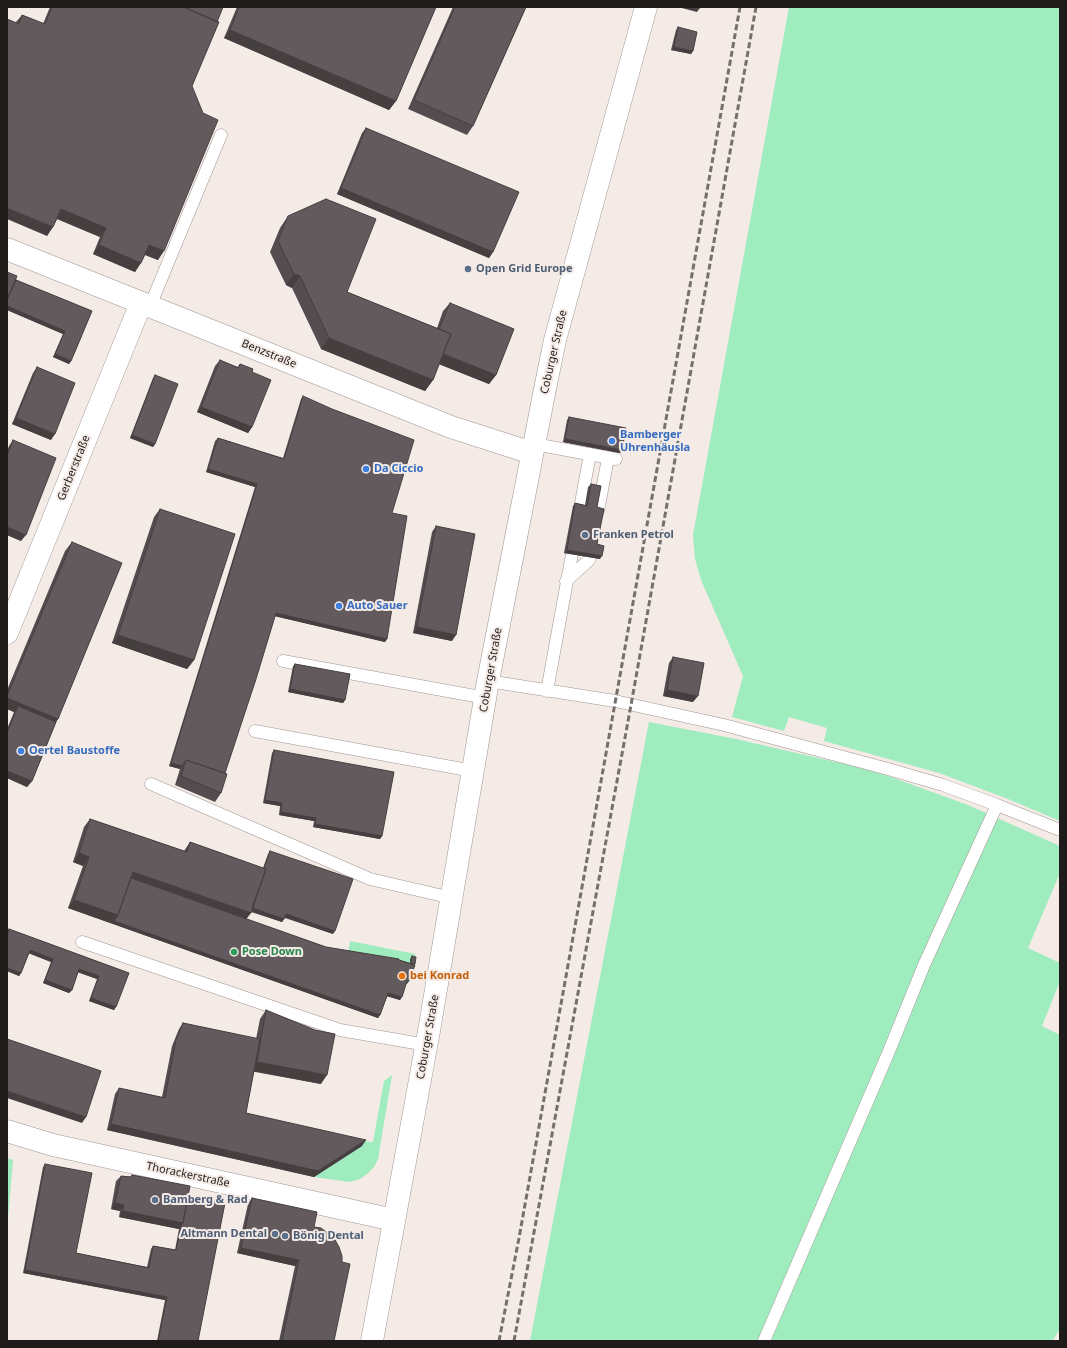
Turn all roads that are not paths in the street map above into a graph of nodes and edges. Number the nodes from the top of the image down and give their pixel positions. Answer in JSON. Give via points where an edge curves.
{"nodes":[{"id":1,"x":646,"y":7,"type":"edge"},
{"id":2,"x":221,"y":135,"type":"dead end"},
{"id":3,"x":7,"y":249,"type":"edge"},
{"id":4,"x":145,"y":304,"type":"junction"},
{"id":5,"x":533,"y":448,"type":"junction"},
{"id":6,"x":590,"y":454,"type":"junction"},
{"id":7,"x":580,"y":508,"type":"edge"},
{"id":8,"x":598,"y":511,"type":"edge"},
{"id":9,"x":572,"y":554,"type":"edge"},
{"id":10,"x":590,"y":557,"type":"edge"},
{"id":11,"x":566,"y":581,"type":"junction"},
{"id":12,"x":7,"y":633,"type":"edge"},
{"id":13,"x":283,"y":660,"type":"dead end"},
{"id":14,"x":487,"y":690,"type":"junction"},
{"id":15,"x":547,"y":691,"type":"junction"},
{"id":16,"x":255,"y":730,"type":"dead end"},
{"id":17,"x":474,"y":771,"type":"junction"},
{"id":18,"x":151,"y":784,"type":"dead end"},
{"id":19,"x":997,"y":805,"type":"junction"},
{"id":20,"x":1060,"y":830,"type":"edge"},
{"id":21,"x":452,"y":898,"type":"junction"},
{"id":22,"x":82,"y":942,"type":"dead end"},
{"id":23,"x":426,"y":1045,"type":"junction"},
{"id":24,"x":7,"y":1132,"type":"edge"},
{"id":25,"x":394,"y":1220,"type":"junction"},
{"id":26,"x":372,"y":1341,"type":"edge"},
{"id":27,"x":764,"y":1341,"type":"edge"}],
"edges":[{"from":1,"to":5,"type":"street","name":"Coburger Straße","via":[[555,340]]},
{"from":2,"to":4,"type":"lane"},
{"from":3,"to":4,"type":"street","name":"Benzstraße"},
{"from":4,"to":5,"type":"street","name":"Benzstraße","via":[[450,427]]},
{"from":4,"to":12,"type":"street","name":"Gerberstraße"},
{"from":5,"to":6,"type":"lane"},
{"from":5,"to":14,"type":"street","name":"Coburger Straße"},
{"from":6,"to":7,"type":"lane"},
{"from":6,"to":8,"type":"lane","via":[[612,459]]},
{"from":9,"to":11,"type":"lane"},
{"from":10,"to":11,"type":"lane"},
{"from":11,"to":15,"type":"lane"},
{"from":13,"to":14,"type":"lane"},
{"from":14,"to":15,"type":"lane"},
{"from":14,"to":17,"type":"street","name":"Coburger Straße"},
{"from":15,"to":19,"type":"lane","via":[[615,702],[724,725],[943,785]]},
{"from":16,"to":17,"type":"lane"},
{"from":17,"to":21,"type":"street","name":"Coburger Straße"},
{"from":18,"to":21,"type":"lane","via":[[370,879]]},
{"from":19,"to":20,"type":"lane"},
{"from":19,"to":27,"type":"lane","via":[[924,965]]},
{"from":21,"to":23,"type":"street","name":"Coburger Straße"},
{"from":22,"to":23,"type":"lane","via":[[340,1030]]},
{"from":23,"to":25,"type":"street","name":"Coburger Straße"},
{"from":24,"to":25,"type":"street","name":"Thorackerstraße","via":[[53,1146]]},
{"from":25,"to":26,"type":"street","name":"Coburger Straße"}]}
